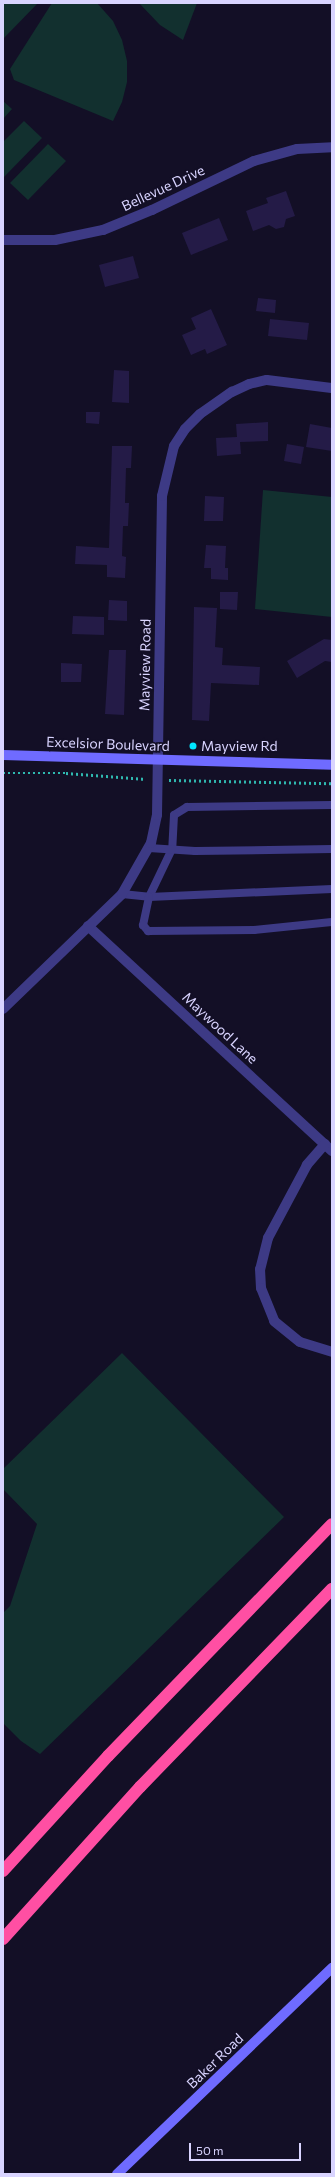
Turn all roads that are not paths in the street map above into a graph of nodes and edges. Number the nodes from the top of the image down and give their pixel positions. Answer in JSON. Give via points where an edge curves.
{"nodes":[{"id":1,"x":332,"y":147,"type":"edge"},
{"id":2,"x":3,"y":240,"type":"edge"},
{"id":3,"x":332,"y":388,"type":"edge"},
{"id":4,"x":3,"y":755,"type":"edge"},
{"id":5,"x":158,"y":760,"type":"junction"},
{"id":6,"x":332,"y":765,"type":"edge"},
{"id":7,"x":332,"y":805,"type":"edge"},
{"id":8,"x":149,"y":848,"type":"junction"},
{"id":9,"x":172,"y":850,"type":"junction"},
{"id":10,"x":332,"y":850,"type":"edge"},
{"id":11,"x":332,"y":889,"type":"edge"},
{"id":12,"x":122,"y":894,"type":"junction"},
{"id":13,"x":149,"y":897,"type":"junction"},
{"id":14,"x":332,"y":922,"type":"edge"},
{"id":15,"x":88,"y":926,"type":"junction"},
{"id":16,"x":3,"y":1009,"type":"edge"},
{"id":17,"x":328,"y":1148,"type":"edge"},
{"id":18,"x":332,"y":1352,"type":"edge"},
{"id":19,"x":332,"y":1524,"type":"edge"},
{"id":20,"x":332,"y":1589,"type":"edge"},
{"id":21,"x":3,"y":1871,"type":"edge"},
{"id":22,"x":3,"y":1939,"type":"edge"},
{"id":23,"x":332,"y":1968,"type":"edge"},
{"id":24,"x":117,"y":2174,"type":"edge"}],
"edges":[{"from":1,"to":2,"type":"street","name":"Bellevue Drive","via":[[297,149],[254,161],[152,210],[103,230],[55,240]]},
{"from":3,"to":5,"type":"street","name":"Mayview Road","via":[[267,380],[249,384],[232,392],[200,414],[185,429],[174,446],[162,496]]},
{"from":4,"to":5,"type":"main road","name":"Excelsior Boulevard"},
{"from":5,"to":6,"type":"main road","name":"Excelsior Boulevard"},
{"from":5,"to":8,"type":"street","name":"Mayview Road","via":[[157,815]]},
{"from":7,"to":9,"type":"lane","via":[[187,807],[174,815]]},
{"from":8,"to":9,"type":"lane"},
{"from":8,"to":12,"type":"street","name":"Mayview Road"},
{"from":9,"to":10,"type":"lane"},
{"from":9,"to":13,"type":"lane"},
{"from":11,"to":13,"type":"lane"},
{"from":12,"to":13,"type":"lane"},
{"from":12,"to":15,"type":"street","name":"Mayview Road"},
{"from":13,"to":14,"type":"lane","via":[[143,925],[148,931],[254,930]]},
{"from":15,"to":16,"type":"street","name":"Mayview Road"},
{"from":15,"to":17,"type":"street","name":"Maywood Lane"},
{"from":17,"to":18,"type":"street","via":[[307,1165],[268,1238],[260,1269],[261,1288],[274,1321],[300,1342]]},
{"from":19,"to":21,"type":"highway","via":[[108,1756]]},
{"from":20,"to":22,"type":"highway","via":[[140,1788]]},
{"from":23,"to":24,"type":"main road","name":"Baker Road"}]}
